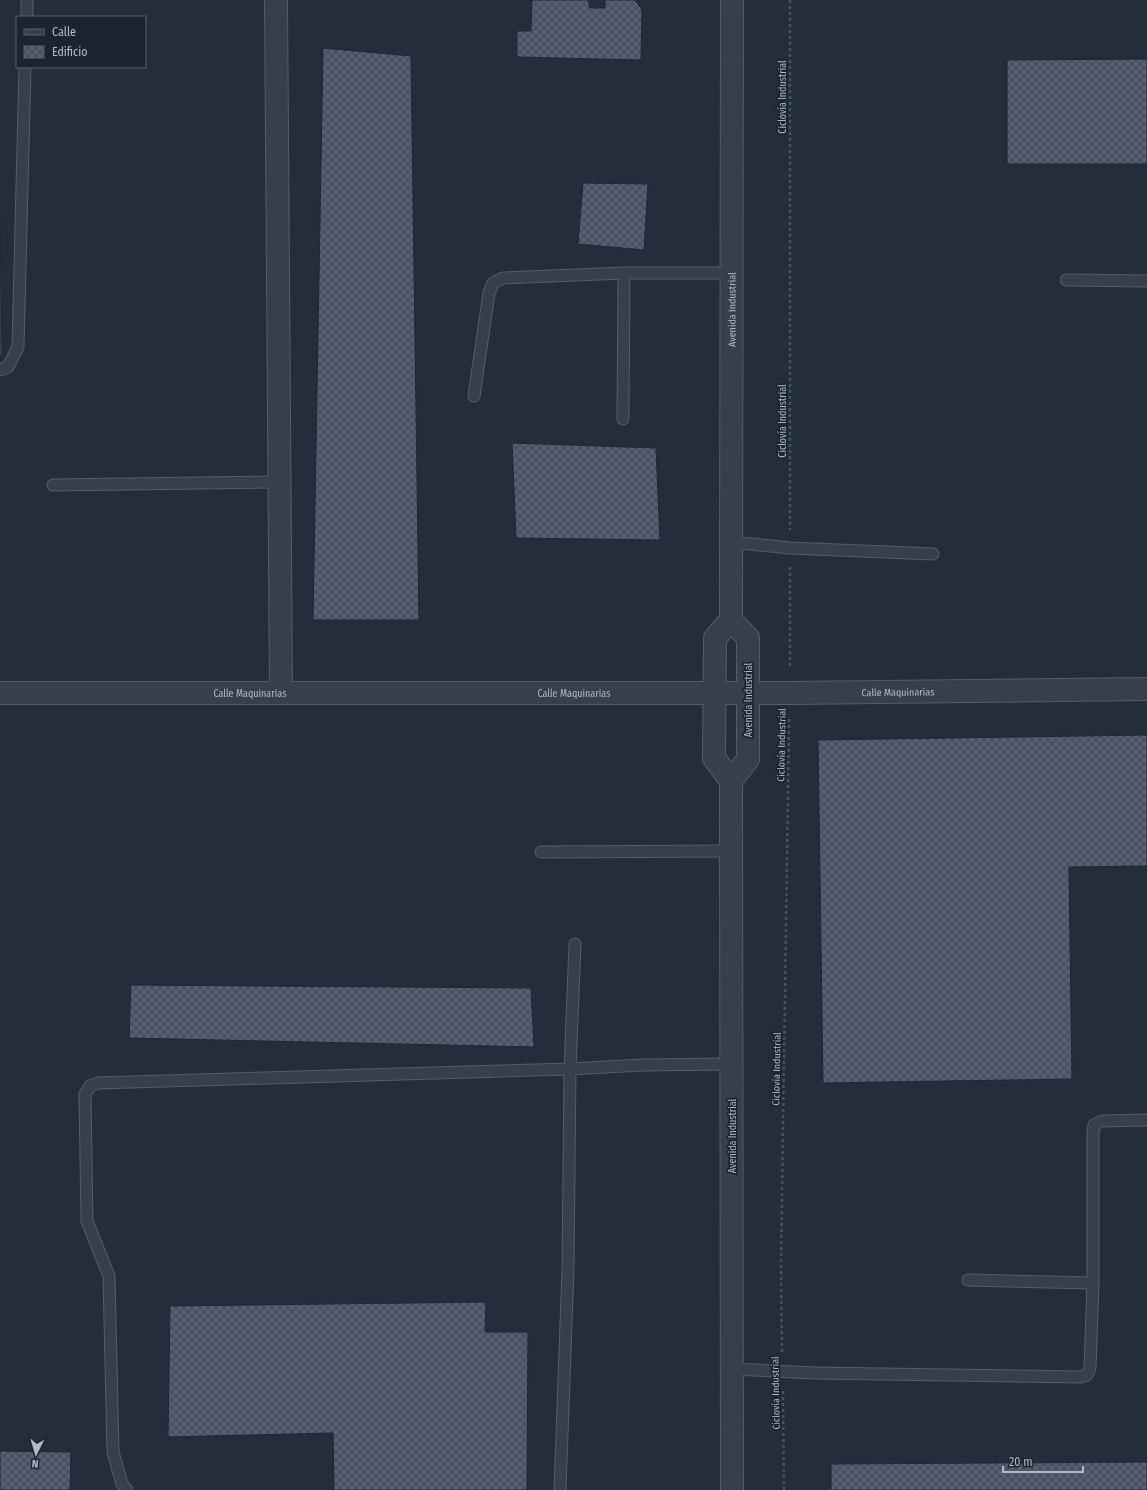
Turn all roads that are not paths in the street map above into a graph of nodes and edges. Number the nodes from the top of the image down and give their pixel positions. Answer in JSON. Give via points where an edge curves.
{"nodes":[{"id":1,"x":27,"y":0,"type":"edge"},
{"id":2,"x":276,"y":0,"type":"edge"},
{"id":3,"x":732,"y":0,"type":"edge"},
{"id":4,"x":27,"y":16,"type":"edge"},
{"id":5,"x":25,"y":68,"type":"edge"},
{"id":6,"x":624,"y":273,"type":"junction"},
{"id":7,"x":732,"y":273,"type":"junction"},
{"id":8,"x":1066,"y":280,"type":"dead end"},
{"id":9,"x":1147,"y":281,"type":"edge"},
{"id":10,"x":0,"y":370,"type":"edge"},
{"id":11,"x":474,"y":396,"type":"dead end"},
{"id":12,"x":623,"y":419,"type":"dead end"},
{"id":13,"x":280,"y":482,"type":"junction"},
{"id":14,"x":53,"y":485,"type":"dead end"},
{"id":15,"x":731,"y":542,"type":"junction"},
{"id":16,"x":933,"y":554,"type":"dead end"},
{"id":17,"x":731,"y":620,"type":"junction"},
{"id":18,"x":1147,"y":689,"type":"edge"},
{"id":19,"x":0,"y":692,"type":"edge"},
{"id":20,"x":748,"y":692,"type":"junction"},
{"id":21,"x":281,"y":693,"type":"junction"},
{"id":22,"x":714,"y":693,"type":"junction"},
{"id":23,"x":731,"y":781,"type":"junction"},
{"id":24,"x":731,"y":851,"type":"junction"},
{"id":25,"x":541,"y":852,"type":"dead end"},
{"id":26,"x":575,"y":944,"type":"dead end"},
{"id":27,"x":731,"y":1064,"type":"junction"},
{"id":28,"x":570,"y":1069,"type":"junction"},
{"id":29,"x":1147,"y":1120,"type":"edge"},
{"id":30,"x":968,"y":1280,"type":"dead end"},
{"id":31,"x":1093,"y":1284,"type":"junction"},
{"id":32,"x":732,"y":1369,"type":"junction"},
{"id":33,"x":127,"y":1490,"type":"edge"},
{"id":34,"x":560,"y":1490,"type":"edge"},
{"id":35,"x":732,"y":1490,"type":"edge"}],
"edges":[{"from":1,"to":4,"type":"lane"},
{"from":2,"to":13,"type":"street"},
{"from":3,"to":7,"type":"street","name":"Avenida Industrial"},
{"from":5,"to":10,"type":"lane","via":[[18,347],[8,367]]},
{"from":6,"to":7,"type":"lane"},
{"from":6,"to":11,"type":"lane","via":[[503,278],[493,283],[489,293]]},
{"from":6,"to":12,"type":"lane"},
{"from":7,"to":15,"type":"street","name":"Avenida Industrial"},
{"from":8,"to":9,"type":"lane"},
{"from":13,"to":14,"type":"lane"},
{"from":13,"to":21,"type":"street"},
{"from":15,"to":16,"type":"lane","via":[[790,548]]},
{"from":15,"to":17,"type":"street","name":"Avenida Industrial"},
{"from":17,"to":20,"type":"street","name":"Avenida Industrial","via":[[748,638]]},
{"from":17,"to":22,"type":"street","via":[[715,638]]},
{"from":18,"to":20,"type":"street","name":"Calle Maquinarias"},
{"from":19,"to":21,"type":"street","name":"Calle Maquinarias"},
{"from":20,"to":22,"type":"street","name":"Calle Maquinarias"},
{"from":20,"to":23,"type":"street","name":"Avenida Industrial","via":[[748,758]]},
{"from":21,"to":22,"type":"street","name":"Calle Maquinarias"},
{"from":22,"to":23,"type":"street","via":[[714,758]]},
{"from":23,"to":24,"type":"street","name":"Avenida Industrial"},
{"from":24,"to":25,"type":"lane"},
{"from":24,"to":27,"type":"street","name":"Avenida Industrial"},
{"from":26,"to":28,"type":"lane"},
{"from":27,"to":28,"type":"lane"},
{"from":27,"to":32,"type":"street","name":"Avenida Industrial"},
{"from":28,"to":33,"type":"lane","via":[[98,1083],[90,1086],[85,1094],[86,1221],[109,1276],[113,1452],[122,1484]]},
{"from":28,"to":34,"type":"lane","via":[[568,1269]]},
{"from":29,"to":31,"type":"lane","via":[[1102,1121],[1094,1125]]},
{"from":30,"to":31,"type":"lane"},
{"from":31,"to":32,"type":"lane","via":[[1090,1368],[1087,1375],[1080,1377]]},
{"from":32,"to":35,"type":"street","name":"Avenida Industrial"}]}
